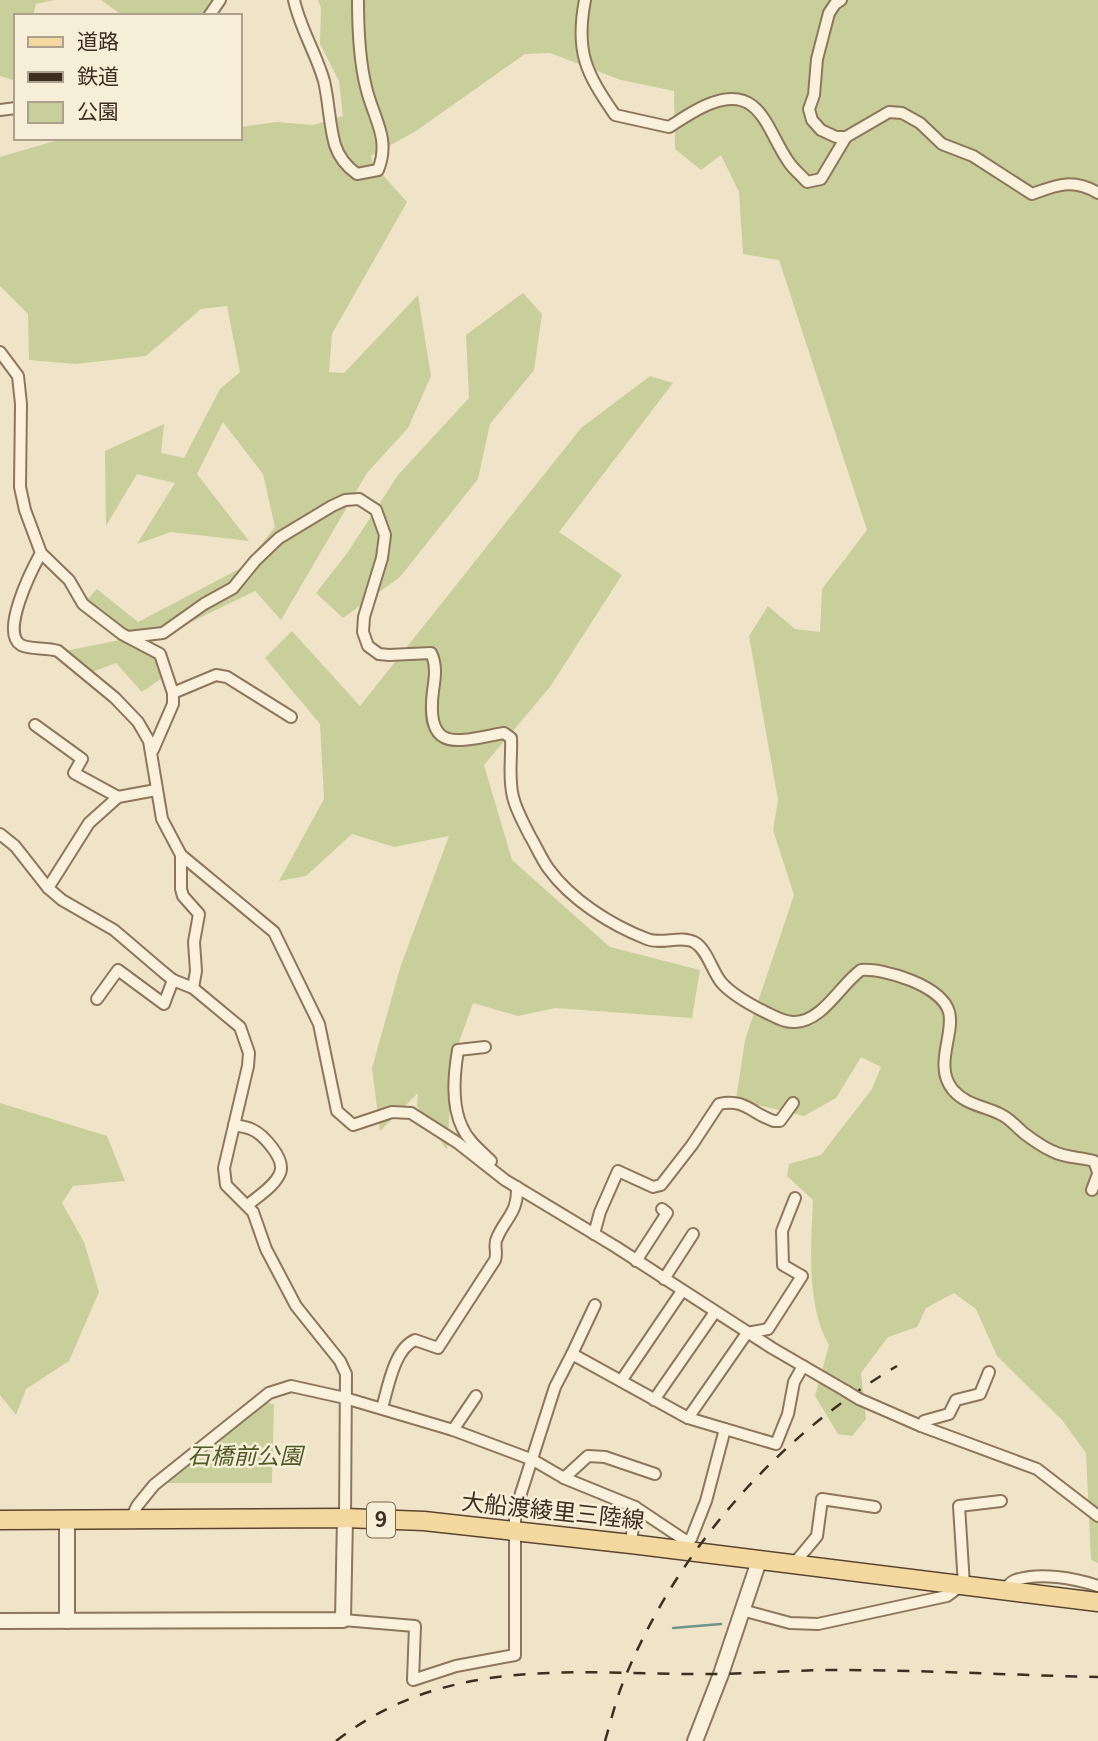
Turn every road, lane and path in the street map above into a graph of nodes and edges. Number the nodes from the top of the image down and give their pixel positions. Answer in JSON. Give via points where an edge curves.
{"nodes":[{"id":1,"x":294,"y":0,"type":"edge"},
{"id":2,"x":358,"y":0,"type":"edge"},
{"id":3,"x":585,"y":0,"type":"edge"},
{"id":4,"x":841,"y":0,"type":"edge"},
{"id":5,"x":846,"y":137,"type":"junction"},
{"id":6,"x":1098,"y":193,"type":"edge"},
{"id":7,"x":0,"y":352,"type":"edge"},
{"id":8,"x":41,"y":553,"type":"junction"},
{"id":9,"x":128,"y":637,"type":"junction"},
{"id":10,"x":173,"y":693,"type":"junction"},
{"id":11,"x":291,"y":717,"type":"dead end"},
{"id":12,"x":35,"y":725,"type":"dead end"},
{"id":13,"x":153,"y":750,"type":"junction"},
{"id":14,"x":156,"y":790,"type":"junction"},
{"id":15,"x":118,"y":797,"type":"junction"},
{"id":16,"x":0,"y":834,"type":"edge"},
{"id":17,"x":181,"y":855,"type":"junction"},
{"id":18,"x":48,"y":888,"type":"junction"},
{"id":19,"x":173,"y":980,"type":"junction"},
{"id":20,"x":193,"y":988,"type":"junction"},
{"id":21,"x":97,"y":999,"type":"dead end"},
{"id":22,"x":485,"y":1047,"type":"dead end"},
{"id":23,"x":793,"y":1103,"type":"dead end"},
{"id":24,"x":234,"y":1125,"type":"junction"},
{"id":25,"x":1098,"y":1173,"type":"edge"},
{"id":26,"x":505,"y":1180,"type":"junction"},
{"id":27,"x":517,"y":1187,"type":"junction"},
{"id":28,"x":1091,"y":1190,"type":"dead end"},
{"id":29,"x":795,"y":1198,"type":"dead end"},
{"id":30,"x":248,"y":1205,"type":"junction"},
{"id":31,"x":662,"y":1209,"type":"dead end"},
{"id":32,"x":594,"y":1234,"type":"junction"},
{"id":33,"x":693,"y":1234,"type":"dead end"},
{"id":34,"x":636,"y":1261,"type":"junction"},
{"id":35,"x":664,"y":1279,"type":"junction"},
{"id":36,"x":682,"y":1291,"type":"junction"},
{"id":37,"x":595,"y":1305,"type":"dead end"},
{"id":38,"x":715,"y":1312,"type":"junction"},
{"id":39,"x":747,"y":1333,"type":"junction"},
{"id":40,"x":572,"y":1354,"type":"junction"},
{"id":41,"x":803,"y":1366,"type":"junction"},
{"id":42,"x":989,"y":1372,"type":"dead end"},
{"id":43,"x":621,"y":1381,"type":"junction"},
{"id":44,"x":476,"y":1396,"type":"dead end"},
{"id":45,"x":345,"y":1398,"type":"junction"},
{"id":46,"x":654,"y":1400,"type":"junction"},
{"id":47,"x":382,"y":1408,"type":"junction"},
{"id":48,"x":688,"y":1418,"type":"junction"},
{"id":49,"x":921,"y":1426,"type":"junction"},
{"id":50,"x":725,"y":1429,"type":"junction"},
{"id":51,"x":453,"y":1430,"type":"junction"},
{"id":52,"x":533,"y":1460,"type":"junction"},
{"id":53,"x":655,"y":1474,"type":"dead end"},
{"id":54,"x":564,"y":1478,"type":"junction"},
{"id":55,"x":1001,"y":1501,"type":"dead end"},
{"id":56,"x":635,"y":1507,"type":"junction"},
{"id":57,"x":874,"y":1507,"type":"dead end"},
{"id":58,"x":1098,"y":1516,"type":"edge"},
{"id":59,"x":345,"y":1518,"type":"junction"},
{"id":60,"x":0,"y":1520,"type":"edge"},
{"id":61,"x":67,"y":1520,"type":"junction"},
{"id":62,"x":131,"y":1520,"type":"junction"},
{"id":63,"x":514,"y":1532,"type":"junction"},
{"id":64,"x":631,"y":1544,"type":"junction"},
{"id":65,"x":759,"y":1561,"type":"junction"},
{"id":66,"x":793,"y":1565,"type":"junction"},
{"id":67,"x":961,"y":1585,"type":"junction"},
{"id":68,"x":1098,"y":1586,"type":"edge"},
{"id":69,"x":1003,"y":1590,"type":"junction"},
{"id":70,"x":1098,"y":1602,"type":"edge"},
{"id":71,"x":742,"y":1610,"type":"junction"},
{"id":72,"x":343,"y":1620,"type":"junction"},
{"id":73,"x":0,"y":1621,"type":"edge"},
{"id":74,"x":67,"y":1621,"type":"junction"},
{"id":75,"x":695,"y":1741,"type":"edge"}],
"edges":[{"from":1,"to":2,"type":"street","via":[[324,83],[335,146],[358,174],[378,170],[385,146],[361,64]]},
{"from":3,"to":5,"type":"street","via":[[582,49],[591,80],[615,115],[668,127],[711,103],[731,98],[745,101],[765,118],[789,162],[807,182],[821,179]]},
{"from":4,"to":5,"type":"street","via":[[829,13],[809,109],[821,130]]},
{"from":5,"to":6,"type":"street","via":[[889,112],[902,113],[942,144],[973,156],[1031,194],[1070,183]]},
{"from":7,"to":8,"type":"street","via":[[18,376],[20,487]]},
{"from":8,"to":9,"type":"street","via":[[69,580],[83,604]]},
{"from":8,"to":13,"type":"street","via":[[10,619],[11,638],[24,647],[58,650],[138,722]]},
{"from":9,"to":10,"type":"street","via":[[160,654]]},
{"from":9,"to":25,"type":"street","via":[[163,633],[233,588],[279,538],[338,503],[359,499],[376,510],[385,535],[364,617],[368,646],[379,654],[431,653],[435,661],[432,720],[435,731],[445,739],[463,741],[504,733],[511,738],[513,798],[559,882],[619,927],[651,940],[695,943],[723,985],[785,1021],[815,1014],[861,971],[885,972],[926,988],[950,1013],[944,1060],[953,1090],[963,1100],[1014,1122],[1054,1153],[1094,1161]]},
{"from":10,"to":11,"type":"street","via":[[216,675],[227,677]]},
{"from":10,"to":13,"type":"street","via":[[173,704]]},
{"from":12,"to":15,"type":"street","via":[[82,759],[74,772]]},
{"from":13,"to":14,"type":"street"},
{"from":14,"to":15,"type":"street"},
{"from":14,"to":17,"type":"street","via":[[162,819]]},
{"from":15,"to":18,"type":"street","via":[[89,823]]},
{"from":16,"to":18,"type":"street"},
{"from":17,"to":20,"type":"street","via":[[183,896],[199,914]]},
{"from":17,"to":26,"type":"street","via":[[274,932],[319,1024],[337,1111],[353,1125],[392,1112],[411,1113]]},
{"from":18,"to":19,"type":"street","via":[[114,930]]},
{"from":19,"to":20,"type":"street"},
{"from":19,"to":21,"type":"street","via":[[164,1004],[118,970]]},
{"from":20,"to":24,"type":"street","via":[[240,1027],[245,1038],[248,1066]]},
{"from":22,"to":26,"type":"street","via":[[458,1050],[454,1077],[457,1112],[470,1139]]},
{"from":23,"to":32,"type":"street","via":[[780,1121],[731,1101],[719,1104],[692,1146],[657,1187],[618,1171]]},
{"from":24,"to":30,"type":"street","via":[[224,1179]]},
{"from":24,"to":30,"type":"street","via":[[255,1132],[278,1156],[282,1171]]},
{"from":25,"to":28,"type":"street"},
{"from":26,"to":27,"type":"street"},
{"from":27,"to":32,"type":"street"},
{"from":27,"to":47,"type":"street","via":[[515,1209],[496,1239],[495,1260],[438,1348],[415,1340],[404,1348]]},
{"from":29,"to":39,"type":"street","via":[[782,1231],[783,1265],[802,1276],[768,1329]]},
{"from":30,"to":45,"type":"street","via":[[265,1250],[296,1306],[340,1361],[346,1374]]},
{"from":31,"to":34,"type":"street","via":[[667,1213]]},
{"from":32,"to":34,"type":"street"},
{"from":33,"to":35,"type":"street"},
{"from":34,"to":35,"type":"street"},
{"from":35,"to":36,"type":"street"},
{"from":36,"to":38,"type":"street"},
{"from":36,"to":43,"type":"street"},
{"from":37,"to":40,"type":"street"},
{"from":38,"to":39,"type":"street"},
{"from":38,"to":46,"type":"street"},
{"from":39,"to":41,"type":"street"},
{"from":39,"to":48,"type":"street"},
{"from":40,"to":43,"type":"street"},
{"from":40,"to":52,"type":"street","via":[[555,1387]]},
{"from":41,"to":49,"type":"street","bridge":true,"via":[[859,1399]]},
{"from":41,"to":50,"type":"street","via":[[776,1444]]},
{"from":42,"to":49,"type":"street","via":[[979,1394],[961,1397],[948,1414]]},
{"from":43,"to":46,"type":"street"},
{"from":44,"to":51,"type":"street"},
{"from":45,"to":47,"type":"street"},
{"from":45,"to":59,"type":"street"},
{"from":45,"to":62,"type":"street","via":[[291,1386],[269,1393],[154,1485]]},
{"from":46,"to":48,"type":"street"},
{"from":47,"to":51,"type":"street"},
{"from":48,"to":50,"type":"street"},
{"from":49,"to":58,"type":"street","via":[[1037,1469]]},
{"from":50,"to":56,"type":"street","via":[[691,1539],[686,1541]]},
{"from":51,"to":52,"type":"street"},
{"from":52,"to":54,"type":"street"},
{"from":52,"to":63,"type":"street","via":[[515,1512]]},
{"from":53,"to":54,"type":"street","via":[[588,1456]]},
{"from":54,"to":56,"type":"street"},
{"from":55,"to":67,"type":"street","via":[[959,1506]]},
{"from":56,"to":64,"type":"street"},
{"from":57,"to":66,"type":"street","via":[[822,1499],[817,1536]]},
{"from":59,"to":62,"type":"main road","name":"大船渡綾里三陸線","number":"9"},
{"from":59,"to":63,"type":"main road","name":"大船渡綾里三陸線","number":"9","via":[[424,1521]]},
{"from":59,"to":72,"type":"street"},
{"from":60,"to":61,"type":"main road","name":"大船渡綾里三陸線","number":"9"},
{"from":61,"to":62,"type":"main road","name":"大船渡綾里三陸線","number":"9"},
{"from":61,"to":74,"type":"street"},
{"from":63,"to":64,"type":"main road","name":"大船渡綾里三陸線","number":"9"},
{"from":63,"to":72,"type":"street","via":[[515,1655],[413,1679],[415,1626]]},
{"from":64,"to":65,"type":"main road","name":"大船渡綾里三陸線","number":"9"},
{"from":65,"to":66,"type":"main road","name":"大船渡綾里三陸線","number":"9"},
{"from":65,"to":71,"type":"street"},
{"from":66,"to":67,"type":"main road","name":"大船渡綾里三陸線","number":"9"},
{"from":67,"to":69,"type":"main road","name":"大船渡綾里三陸線","number":"9"},
{"from":67,"to":71,"type":"street","via":[[947,1596],[818,1624],[790,1623]]},
{"from":68,"to":69,"type":"street","via":[[1052,1576],[1014,1580]]},
{"from":69,"to":70,"type":"main road","name":"大船渡綾里三陸線","number":"9"},
{"from":71,"to":75,"type":"street"},
{"from":72,"to":74,"type":"street"},
{"from":73,"to":74,"type":"street"}]}
